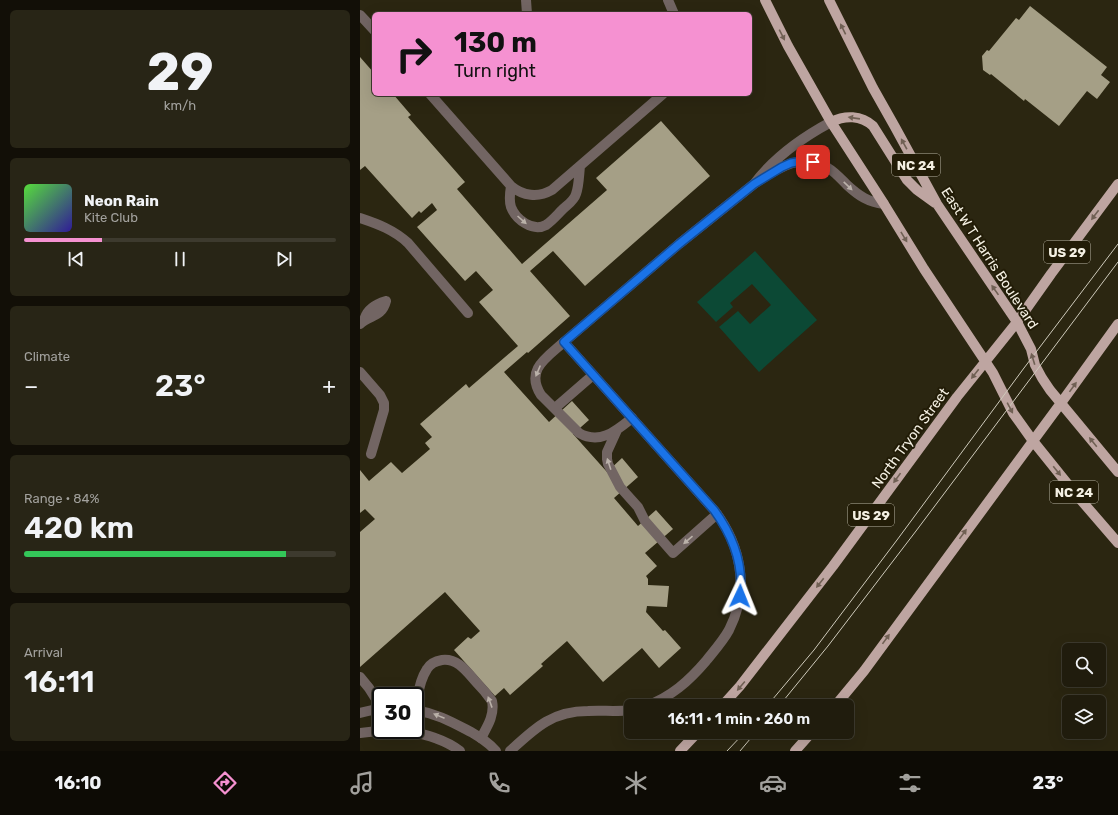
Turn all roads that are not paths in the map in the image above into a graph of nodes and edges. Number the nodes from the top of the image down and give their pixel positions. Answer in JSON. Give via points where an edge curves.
{"nodes":[{"id":1,"x":526,"y":0,"type":"edge"},
{"id":2,"x":668,"y":0,"type":"edge"},
{"id":3,"x":765,"y":0,"type":"edge"},
{"id":4,"x":829,"y":0,"type":"edge"},
{"id":5,"x":527,"y":12,"type":"edge"},
{"id":6,"x":673,"y":12,"type":"edge"},
{"id":7,"x":360,"y":15,"type":"edge"},
{"id":8,"x":372,"y":28,"type":"edge"},
{"id":9,"x":432,"y":96,"type":"edge"},
{"id":10,"x":661,"y":96,"type":"edge"},
{"id":11,"x":830,"y":122,"type":"junction"},
{"id":12,"x":580,"y":166,"type":"junction"},
{"id":13,"x":754,"y":184,"type":"junction"},
{"id":14,"x":1118,"y":184,"type":"edge"},
{"id":15,"x":511,"y":186,"type":"junction"},
{"id":16,"x":884,"y":204,"type":"junction"},
{"id":17,"x":937,"y":204,"type":"junction"},
{"id":18,"x":360,"y":218,"type":"edge"},
{"id":19,"x":468,"y":313,"type":"dead end"},
{"id":20,"x":1017,"y":322,"type":"junction"},
{"id":21,"x":1118,"y":324,"type":"edge"},
{"id":22,"x":564,"y":342,"type":"junction"},
{"id":23,"x":985,"y":361,"type":"junction"},
{"id":24,"x":360,"y":372,"type":"edge"},
{"id":25,"x":593,"y":375,"type":"junction"},
{"id":26,"x":1061,"y":403,"type":"junction"},
{"id":27,"x":555,"y":408,"type":"junction"},
{"id":28,"x":632,"y":418,"type":"junction"},
{"id":29,"x":617,"y":430,"type":"junction"},
{"id":30,"x":1032,"y":440,"type":"junction"},
{"id":31,"x":371,"y":454,"type":"dead end"},
{"id":32,"x":1118,"y":472,"type":"edge"},
{"id":33,"x":717,"y":514,"type":"junction"},
{"id":34,"x":1118,"y":543,"type":"edge"},
{"id":35,"x":360,"y":676,"type":"edge"},
{"id":36,"x":420,"y":687,"type":"edge"},
{"id":37,"x":372,"y":691,"type":"edge"},
{"id":38,"x":664,"y":699,"type":"edge"},
{"id":39,"x":728,"y":699,"type":"edge"},
{"id":40,"x":841,"y":699,"type":"edge"},
{"id":41,"x":372,"y":710,"type":"edge"},
{"id":42,"x":624,"y":711,"type":"edge"},
{"id":43,"x":424,"y":712,"type":"edge"},
{"id":44,"x":360,"y":714,"type":"edge"},
{"id":45,"x":372,"y":732,"type":"edge"},
{"id":46,"x":360,"y":733,"type":"edge"},
{"id":47,"x":424,"y":734,"type":"edge"},
{"id":48,"x":481,"y":738,"type":"junction"},
{"id":49,"x":691,"y":739,"type":"edge"},
{"id":50,"x":806,"y":739,"type":"edge"},
{"id":51,"x":460,"y":751,"type":"edge"},
{"id":52,"x":496,"y":751,"type":"edge"},
{"id":53,"x":510,"y":751,"type":"edge"},
{"id":54,"x":680,"y":751,"type":"edge"},
{"id":55,"x":795,"y":751,"type":"edge"}],
"edges":[{"from":1,"to":5,"type":"street"},
{"from":2,"to":6,"type":"street"},
{"from":3,"to":11,"type":"main road","number":"NC 24","one_way":true},
{"from":17,"to":4,"type":"main road","name":"East W T Harris Boulevard","number":"NC 24","one_way":true,"via":[[873,88]]},
{"from":7,"to":8,"type":"street"},
{"from":9,"to":15,"type":"street"},
{"from":10,"to":12,"type":"street"},
{"from":11,"to":13,"type":"street","via":[[812,132],[776,160]]},
{"from":11,"to":16,"type":"main road","number":"NC 24"},
{"from":17,"to":11,"type":"main road","one_way":true,"via":[[907,180],[870,123],[860,118],[846,117]]},
{"from":12,"to":15,"type":"street","via":[[546,194],[525,194]]},
{"from":15,"to":12,"type":"street","one_way":true,"via":[[511,207],[514,212],[528,225],[541,226],[552,220],[576,195]]},
{"from":13,"to":16,"type":"street","one_way":true,"via":[[791,163],[813,162],[829,169],[864,199]]},
{"from":13,"to":22,"type":"street"},
{"from":14,"to":20,"type":"main road","name":"North Tryon Street","number":"US 29","one_way":true},
{"from":16,"to":23,"type":"main road","number":"NC 24","one_way":true},
{"from":20,"to":17,"type":"main road","name":"East W T Harris Boulevard","number":"NC 24","one_way":true},
{"from":18,"to":19,"type":"street","via":[[400,235]]},
{"from":20,"to":23,"type":"main road","name":"North Tryon Street","number":"US 29"},
{"from":26,"to":20,"type":"main road","name":"East W T Harris Boulevard","number":"NC 24","one_way":true,"via":[[1042,378]]},
{"from":26,"to":21,"type":"main road","one_way":true},
{"from":22,"to":25,"type":"street"},
{"from":22,"to":27,"type":"street","one_way":true,"via":[[541,364],[535,376],[537,389]]},
{"from":23,"to":30,"type":"main road","number":"NC 24","one_way":true,"via":[[1013,413]]},
{"from":23,"to":39,"type":"main road","name":"North Tryon Street","number":"US 29","one_way":true,"via":[[828,573]]},
{"from":24,"to":31,"type":"street","via":[[384,403]]},
{"from":25,"to":27,"type":"street"},
{"from":25,"to":28,"type":"street"},
{"from":26,"to":30,"type":"main road"},
{"from":32,"to":26,"type":"main road","number":"NC 24","one_way":true},
{"from":27,"to":29,"type":"street","via":[[584,436],[600,437]]},
{"from":28,"to":29,"type":"street"},
{"from":28,"to":33,"type":"street"},
{"from":33,"to":29,"type":"street","one_way":true,"via":[[673,553],[620,487],[608,464],[607,452]]},
{"from":30,"to":34,"type":"main road","number":"NC 24","one_way":true},
{"from":40,"to":30,"type":"main road","one_way":true,"via":[[864,671]]},
{"from":33,"to":38,"type":"street","via":[[730,535],[739,560],[741,586],[738,608],[722,642],[688,680]]},
{"from":35,"to":37,"type":"street"},
{"from":48,"to":36,"type":"street","one_way":true,"via":[[492,717],[492,701],[461,666],[446,660],[434,662],[427,668]]},
{"from":41,"to":44,"type":"street"},
{"from":42,"to":53,"type":"street","via":[[577,711],[555,717],[539,726]]},
{"from":48,"to":43,"type":"street","one_way":true,"via":[[455,723]]},
{"from":45,"to":46,"type":"street"},
{"from":47,"to":51,"type":"street","via":[[440,739]]},
{"from":48,"to":52,"type":"street"},
{"from":49,"to":54,"type":"main road"},
{"from":50,"to":55,"type":"main road"}]}
